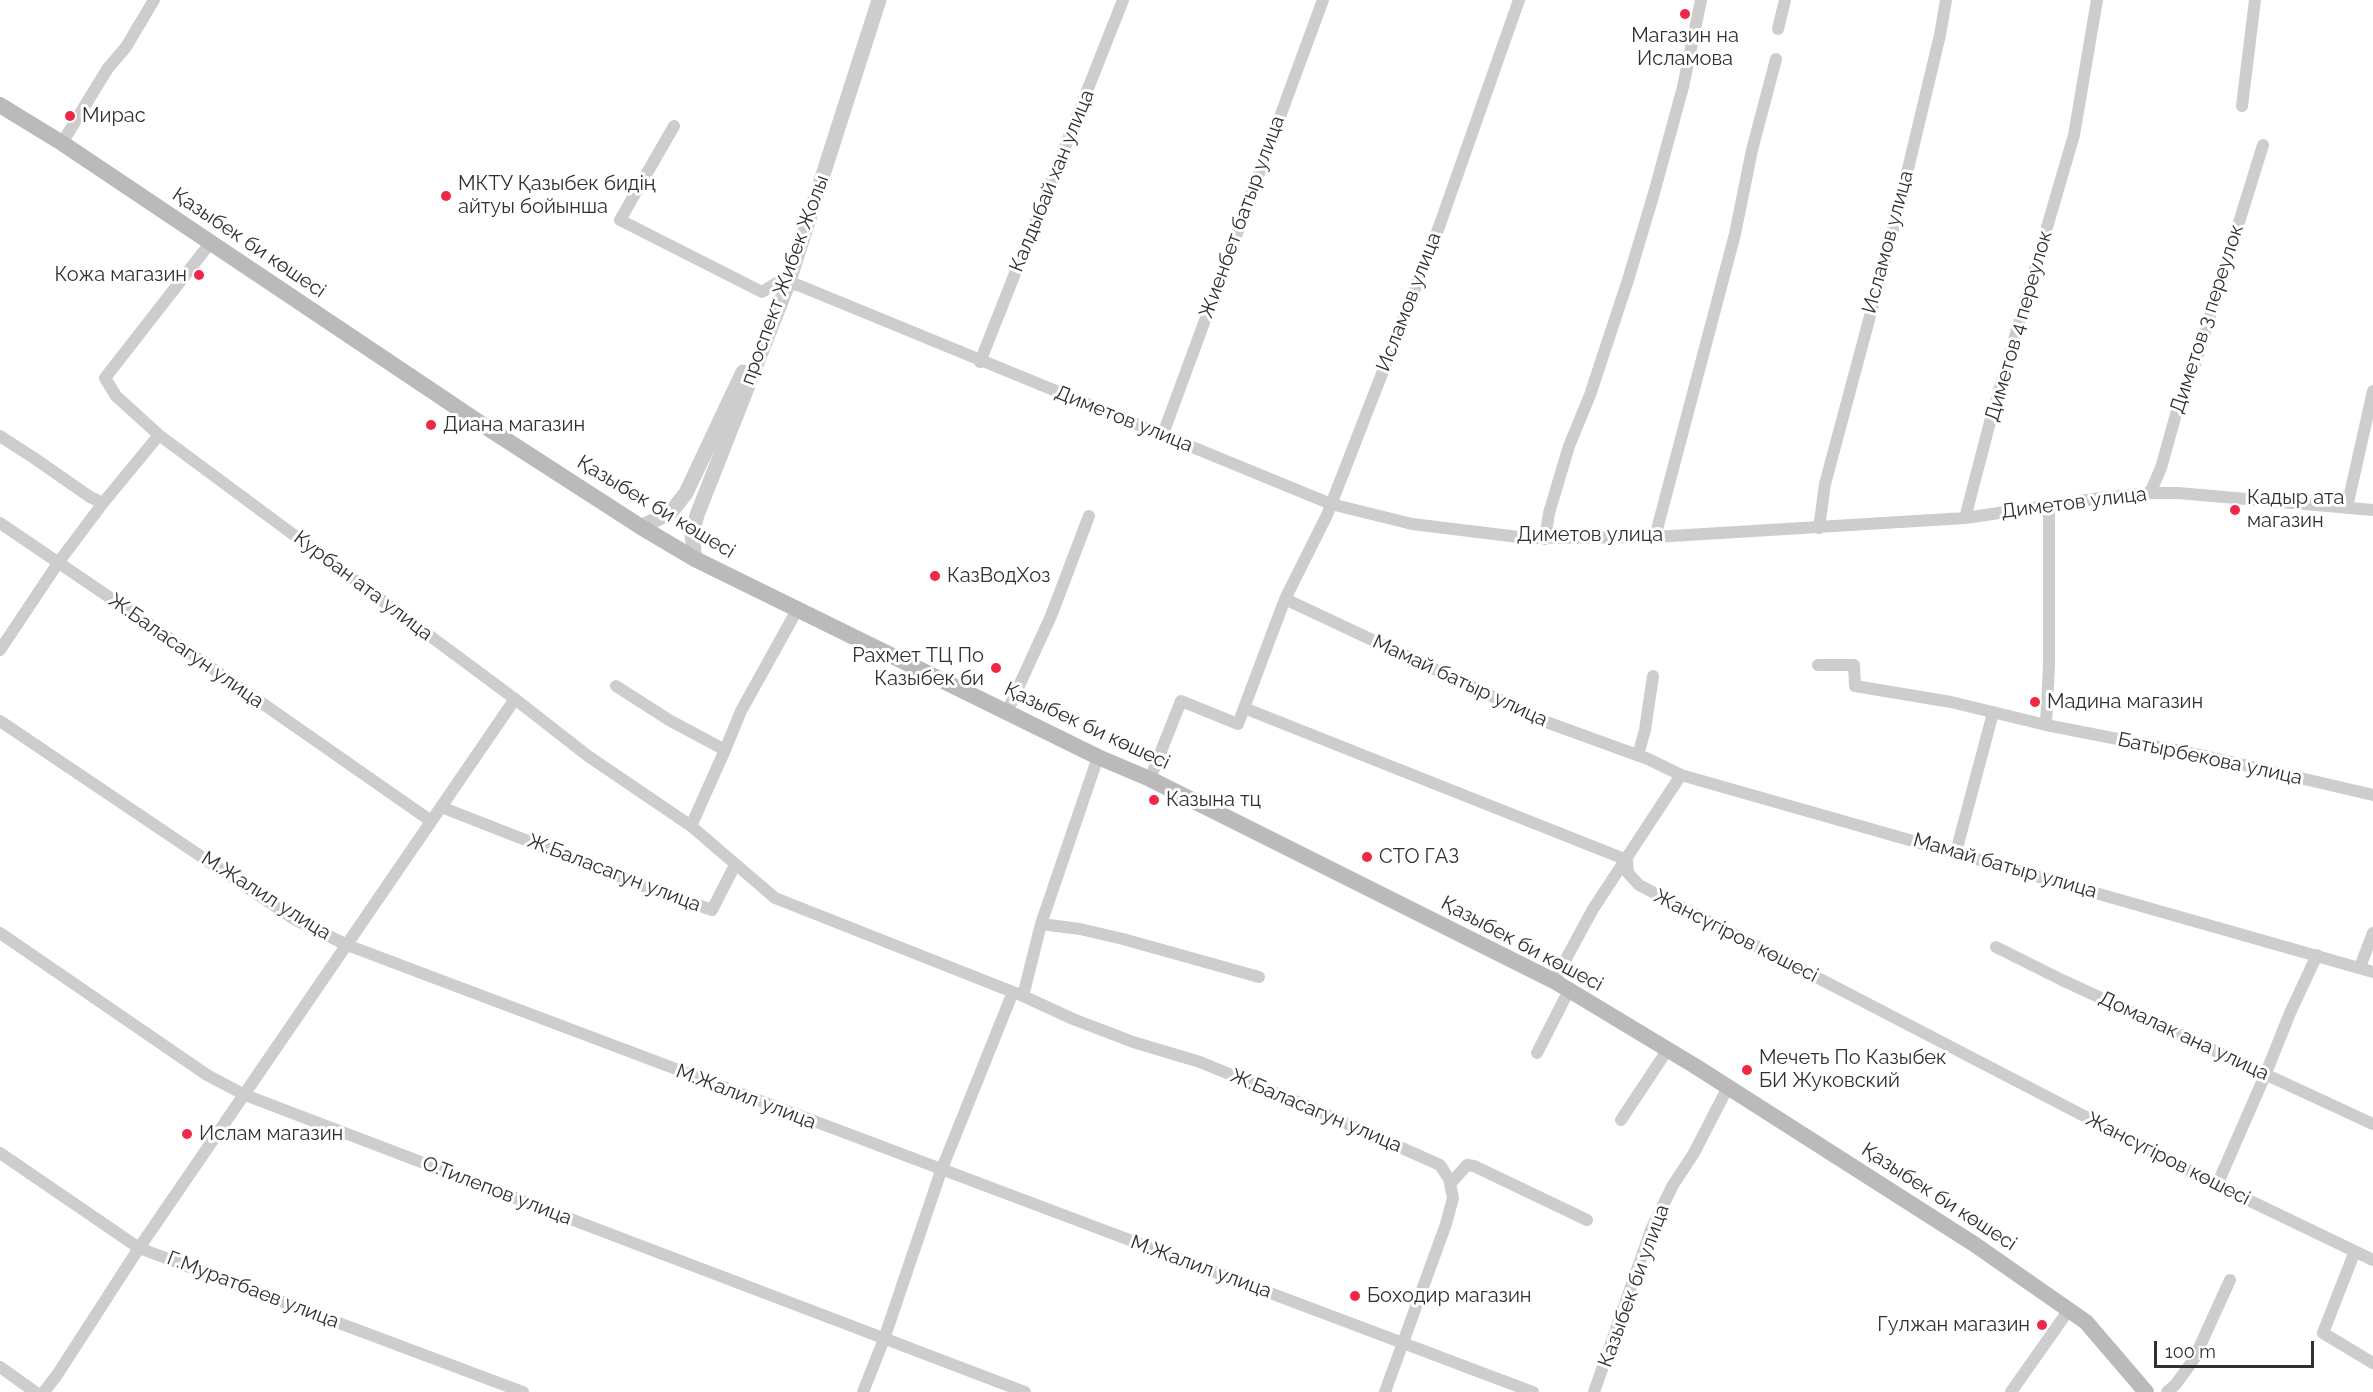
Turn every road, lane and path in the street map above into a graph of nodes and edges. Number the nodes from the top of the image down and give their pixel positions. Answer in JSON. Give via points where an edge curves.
{"nodes":[{"id":1,"x":154,"y":0,"type":"edge"},
{"id":2,"x":869,"y":0,"type":"edge"},
{"id":3,"x":879,"y":0,"type":"edge"},
{"id":4,"x":1123,"y":0,"type":"edge"},
{"id":5,"x":1323,"y":0,"type":"edge"},
{"id":6,"x":1519,"y":0,"type":"edge"},
{"id":7,"x":1701,"y":0,"type":"edge"},
{"id":8,"x":1785,"y":0,"type":"edge"},
{"id":9,"x":1946,"y":0,"type":"edge"},
{"id":10,"x":2097,"y":0,"type":"edge"},
{"id":11,"x":2255,"y":0,"type":"edge"},
{"id":12,"x":1778,"y":29,"type":"dead end"},
{"id":13,"x":1776,"y":59,"type":"dead end"},
{"id":14,"x":0,"y":105,"type":"edge"},
{"id":15,"x":2242,"y":106,"type":"dead end"},
{"id":16,"x":674,"y":126,"type":"dead end"},
{"id":17,"x":62,"y":144,"type":"junction"},
{"id":18,"x":2263,"y":145,"type":"dead end"},
{"id":19,"x":211,"y":242,"type":"junction"},
{"id":20,"x":783,"y":283,"type":"junction"},
{"id":21,"x":980,"y":362,"type":"junction"},
{"id":22,"x":2373,"y":391,"type":"edge"},
{"id":23,"x":1163,"y":434,"type":"junction"},
{"id":24,"x":159,"y":435,"type":"junction"},
{"id":25,"x":0,"y":436,"type":"edge"},
{"id":26,"x":2150,"y":493,"type":"junction"},
{"id":27,"x":104,"y":503,"type":"junction"},
{"id":28,"x":1331,"y":504,"type":"junction"},
{"id":29,"x":2049,"y":505,"type":"junction"},
{"id":30,"x":2347,"y":507,"type":"junction"},
{"id":31,"x":2373,"y":510,"type":"edge"},
{"id":32,"x":1089,"y":516,"type":"dead end"},
{"id":33,"x":1965,"y":518,"type":"junction"},
{"id":34,"x":0,"y":523,"type":"edge"},
{"id":35,"x":640,"y":526,"type":"junction"},
{"id":36,"x":1819,"y":528,"type":"junction"},
{"id":37,"x":1655,"y":537,"type":"junction"},
{"id":38,"x":1545,"y":539,"type":"junction"},
{"id":39,"x":695,"y":559,"type":"junction"},
{"id":40,"x":58,"y":563,"type":"junction"},
{"id":41,"x":1285,"y":599,"type":"junction"},
{"id":42,"x":797,"y":610,"type":"junction"},
{"id":43,"x":0,"y":650,"type":"edge"},
{"id":44,"x":1818,"y":665,"type":"dead end"},
{"id":45,"x":1653,"y":676,"type":"dead end"},
{"id":46,"x":616,"y":686,"type":"dead end"},
{"id":47,"x":515,"y":699,"type":"junction"},
{"id":48,"x":1244,"y":708,"type":"junction"},
{"id":49,"x":1007,"y":712,"type":"junction"},
{"id":50,"x":1993,"y":713,"type":"junction"},
{"id":51,"x":0,"y":721,"type":"edge"},
{"id":52,"x":2046,"y":725,"type":"junction"},
{"id":53,"x":725,"y":750,"type":"junction"},
{"id":54,"x":1638,"y":755,"type":"junction"},
{"id":55,"x":1098,"y":757,"type":"junction"},
{"id":56,"x":1681,"y":775,"type":"junction"},
{"id":57,"x":1150,"y":779,"type":"junction"},
{"id":58,"x":2373,"y":795,"type":"edge"},
{"id":59,"x":441,"y":807,"type":"junction"},
{"id":60,"x":431,"y":821,"type":"junction"},
{"id":61,"x":691,"y":826,"type":"junction"},
{"id":62,"x":1956,"y":852,"type":"junction"},
{"id":63,"x":1627,"y":860,"type":"junction"},
{"id":64,"x":735,"y":865,"type":"junction"},
{"id":65,"x":1041,"y":924,"type":"junction"},
{"id":66,"x":0,"y":933,"type":"edge"},
{"id":67,"x":2373,"y":933,"type":"edge"},
{"id":68,"x":347,"y":945,"type":"junction"},
{"id":69,"x":1996,"y":947,"type":"dead end"},
{"id":70,"x":2317,"y":955,"type":"junction"},
{"id":71,"x":2360,"y":968,"type":"junction"},
{"id":72,"x":2373,"y":972,"type":"edge"},
{"id":73,"x":1258,"y":977,"type":"dead end"},
{"id":74,"x":1554,"y":981,"type":"junction"},
{"id":75,"x":1569,"y":990,"type":"junction"},
{"id":76,"x":1018,"y":994,"type":"junction"},
{"id":77,"x":1668,"y":1049,"type":"junction"},
{"id":78,"x":1537,"y":1053,"type":"dead end"},
{"id":79,"x":2266,"y":1073,"type":"junction"},
{"id":80,"x":1728,"y":1087,"type":"junction"},
{"id":81,"x":244,"y":1095,"type":"junction"},
{"id":82,"x":1621,"y":1120,"type":"dead end"},
{"id":83,"x":2373,"y":1124,"type":"edge"},
{"id":84,"x":0,"y":1153,"type":"edge"},
{"id":85,"x":941,"y":1171,"type":"junction"},
{"id":86,"x":1450,"y":1184,"type":"junction"},
{"id":87,"x":2217,"y":1185,"type":"junction"},
{"id":88,"x":1587,"y":1220,"type":"dead end"},
{"id":89,"x":139,"y":1248,"type":"junction"},
{"id":90,"x":2355,"y":1251,"type":"junction"},
{"id":91,"x":2373,"y":1260,"type":"edge"},
{"id":92,"x":2230,"y":1280,"type":"dead end"},
{"id":93,"x":2068,"y":1311,"type":"junction"},
{"id":94,"x":884,"y":1339,"type":"junction"},
{"id":95,"x":1404,"y":1343,"type":"junction"},
{"id":96,"x":2373,"y":1363,"type":"edge"},
{"id":97,"x":0,"y":1367,"type":"edge"},
{"id":98,"x":35,"y":1392,"type":"edge"},
{"id":99,"x":44,"y":1392,"type":"edge"},
{"id":100,"x":524,"y":1392,"type":"edge"},
{"id":101,"x":863,"y":1392,"type":"edge"},
{"id":102,"x":1025,"y":1392,"type":"edge"},
{"id":103,"x":1385,"y":1392,"type":"edge"},
{"id":104,"x":1533,"y":1392,"type":"edge"},
{"id":105,"x":1594,"y":1392,"type":"edge"},
{"id":106,"x":2011,"y":1392,"type":"edge"},
{"id":107,"x":2146,"y":1392,"type":"edge"},
{"id":108,"x":2167,"y":1392,"type":"edge"}],
"edges":[{"from":1,"to":17,"type":"street"},
{"from":2,"to":20,"type":"street","name":"проспект Жибек Жолы"},
{"from":3,"to":20,"type":"street","name":"проспект Жибек Жолы"},
{"from":4,"to":21,"type":"street","name":"Калдыбай хан улица"},
{"from":5,"to":23,"type":"street","name":"Жиенбет батыр улица"},
{"from":6,"to":28,"type":"street","name":"Исламов улица","via":[[1439,226]]},
{"from":7,"to":38,"type":"street","via":[[1683,87],[1654,193],[1590,395],[1569,446]]},
{"from":8,"to":12,"type":"street"},
{"from":9,"to":36,"type":"street","name":"Исламов улица","via":[[1896,219],[1825,484]]},
{"from":10,"to":33,"type":"street","name":"Диметов 4 переулок","via":[[2074,135]]},
{"from":11,"to":15,"type":"street"},
{"from":13,"to":37,"type":"street","via":[[1735,234]]},
{"from":14,"to":17,"type":"main road","name":"Қазыбек би көшесі"},
{"from":16,"to":20,"type":"street","via":[[620,220],[762,292]]},
{"from":17,"to":19,"type":"main road","name":"Қазыбек би көшесі"},
{"from":18,"to":26,"type":"street","name":"Диметов 3 переулок"},
{"from":19,"to":24,"type":"street","via":[[105,378],[116,396]]},
{"from":19,"to":35,"type":"main road","name":"Қазыбек би көшесі"},
{"from":20,"to":21,"type":"street","name":"Диметов улица","via":[[798,285]]},
{"from":20,"to":35,"type":"street","name":"проспект Жибек Жолы","via":[[686,493],[671,512]]},
{"from":20,"to":39,"type":"street","name":"проспект Жибек Жолы","via":[[697,516],[692,535]]},
{"from":21,"to":23,"type":"street","name":"Диметов улица"},
{"from":22,"to":30,"type":"street"},
{"from":23,"to":28,"type":"street","name":"Диметов улица"},
{"from":24,"to":27,"type":"street"},
{"from":24,"to":47,"type":"street","name":"Курбан ата улица"},
{"from":25,"to":27,"type":"street"},
{"from":26,"to":29,"type":"street","name":"Диметов улица"},
{"from":26,"to":30,"type":"street","name":"Диметов улица"},
{"from":27,"to":40,"type":"street"},
{"from":28,"to":38,"type":"street","name":"Диметов улица","via":[[1412,524]]},
{"from":28,"to":41,"type":"street","name":"Исламов улица"},
{"from":29,"to":33,"type":"street","name":"Диметов улица"},
{"from":29,"to":52,"type":"street"},
{"from":30,"to":31,"type":"street","name":"Диметов улица"},
{"from":32,"to":49,"type":"street","via":[[1051,616]]},
{"from":33,"to":36,"type":"street","name":"Диметов улица"},
{"from":34,"to":40,"type":"street","name":"Ж.Баласагун улица"},
{"from":35,"to":39,"type":"main road","name":"Қазыбек би көшесі"},
{"from":36,"to":37,"type":"street","name":"Диметов улица"},
{"from":37,"to":38,"type":"street","name":"Диметов улица"},
{"from":39,"to":42,"type":"main road","name":"Қазыбек би көшесі"},
{"from":40,"to":43,"type":"street"},
{"from":40,"to":60,"type":"street","name":"Ж.Баласагун улица"},
{"from":41,"to":48,"type":"street","name":"Исламов улица"},
{"from":41,"to":54,"type":"street","name":"Мамай батыр улица","via":[[1549,723]]},
{"from":42,"to":49,"type":"main road","name":"Қазыбек би көшесі"},
{"from":42,"to":53,"type":"street","via":[[741,711]]},
{"from":44,"to":50,"type":"street","name":"Батырбекова улица","via":[[1854,665],[1855,686]]},
{"from":45,"to":54,"type":"street"},
{"from":46,"to":53,"type":"street"},
{"from":47,"to":59,"type":"street"},
{"from":47,"to":61,"type":"street","name":"Курбан ата улица","via":[[588,756]]},
{"from":48,"to":57,"type":"street","via":[[1238,724],[1181,701]]},
{"from":48,"to":63,"type":"street"},
{"from":49,"to":55,"type":"main road","name":"Қазыбек би көшесі"},
{"from":50,"to":52,"type":"street","name":"Батырбекова улица"},
{"from":50,"to":62,"type":"street"},
{"from":51,"to":68,"type":"street","name":"М.Жалил улица","via":[[294,919]]},
{"from":52,"to":58,"type":"street","name":"Батырбекова улица"},
{"from":53,"to":61,"type":"street"},
{"from":54,"to":56,"type":"street","name":"Мамай батыр улица"},
{"from":55,"to":57,"type":"main road","name":"Қазыбек би көшесі"},
{"from":55,"to":65,"type":"street"},
{"from":56,"to":62,"type":"street","name":"Мамай батыр улица"},
{"from":56,"to":63,"type":"street"},
{"from":57,"to":74,"type":"main road","name":"Қазыбек би көшесі"},
{"from":59,"to":60,"type":"street"},
{"from":59,"to":64,"type":"street","name":"Ж.Баласагун улица","via":[[712,910]]},
{"from":60,"to":68,"type":"street"},
{"from":61,"to":64,"type":"street","name":"Курбан ата улица"},
{"from":62,"to":70,"type":"street","name":"Мамай батыр улица"},
{"from":63,"to":74,"type":"street","via":[[1593,909]]},
{"from":63,"to":87,"type":"street","name":"Жансүгіров көшесі","via":[[1628,873],[1639,885]]},
{"from":64,"to":76,"type":"street","name":"Ж.Баласагун улица","via":[[775,898]]},
{"from":65,"to":73,"type":"street","via":[[1124,939]]},
{"from":65,"to":76,"type":"street"},
{"from":66,"to":81,"type":"street","name":"О.Тилепов улица","via":[[207,1075]]},
{"from":67,"to":71,"type":"street"},
{"from":68,"to":81,"type":"street"},
{"from":68,"to":85,"type":"street","name":"М.Жалил улица"},
{"from":69,"to":79,"type":"street","name":"Домалак ана улица"},
{"from":70,"to":71,"type":"street","name":"Мамай батыр улица"},
{"from":70,"to":79,"type":"street"},
{"from":71,"to":72,"type":"street","name":"Мамай батыр улица"},
{"from":74,"to":75,"type":"main road","name":"Қазыбек би көшесі"},
{"from":75,"to":77,"type":"main road","name":"Қазыбек би көшесі"},
{"from":75,"to":78,"type":"street"},
{"from":76,"to":85,"type":"street"},
{"from":76,"to":86,"type":"street","name":"Ж.Баласагун улица","via":[[1073,1019],[1200,1062],[1312,1108],[1440,1165]]},
{"from":77,"to":80,"type":"main road","name":"Қазыбек би көшесі"},
{"from":77,"to":82,"type":"street"},
{"from":79,"to":83,"type":"street","name":"Домалак ана улица"},
{"from":79,"to":87,"type":"street"},
{"from":80,"to":93,"type":"main road","name":"Қазыбек би көшесі","via":[[1974,1244]]},
{"from":80,"to":105,"type":"street","name":"Казыбек би улица","via":[[1651,1230]]},
{"from":81,"to":89,"type":"street"},
{"from":81,"to":94,"type":"street","name":"О.Тилепов улица"},
{"from":84,"to":89,"type":"street","name":"Г.Муратбаев улица"},
{"from":85,"to":94,"type":"street"},
{"from":85,"to":95,"type":"street","name":"М.Жалил улица"},
{"from":86,"to":88,"type":"street","via":[[1467,1165],[1474,1166]]},
{"from":86,"to":95,"type":"street","via":[[1453,1198],[1446,1224]]},
{"from":87,"to":90,"type":"street","name":"Жансүгіров көшесі"},
{"from":89,"to":99,"type":"street"},
{"from":89,"to":100,"type":"street","name":"Г.Муратбаев улица"},
{"from":90,"to":91,"type":"street","name":"Жансүгіров көшесі"},
{"from":90,"to":96,"type":"street","via":[[2323,1333]]},
{"from":92,"to":108,"type":"street","via":[[2194,1359]]},
{"from":93,"to":106,"type":"street"},
{"from":93,"to":107,"type":"main road","name":"Қазыбек би көшесі","via":[[2086,1322]]},
{"from":94,"to":101,"type":"street"},
{"from":94,"to":102,"type":"street","name":"О.Тилепов улица"},
{"from":95,"to":103,"type":"street"},
{"from":95,"to":104,"type":"street","name":"М.Жалил улица"},
{"from":97,"to":98,"type":"street"}]}
